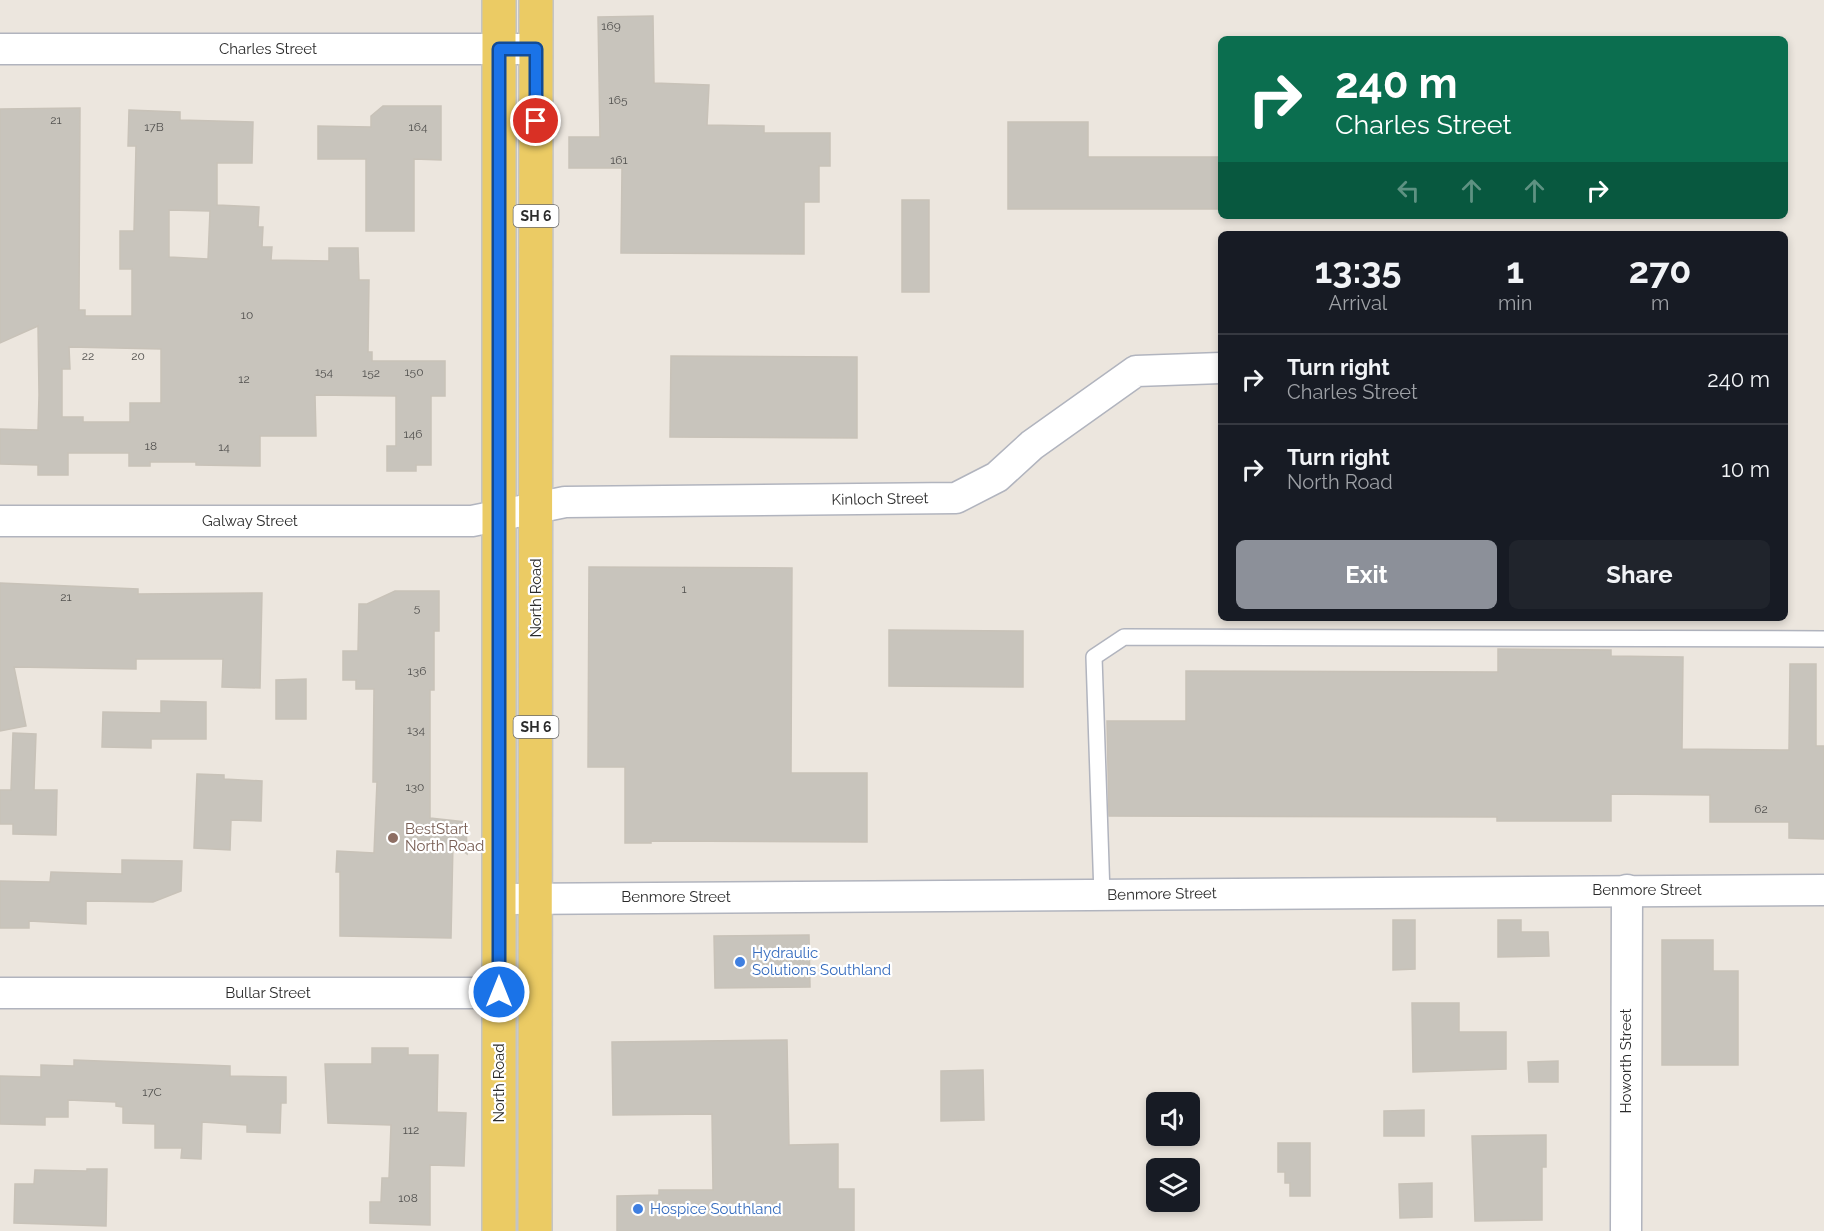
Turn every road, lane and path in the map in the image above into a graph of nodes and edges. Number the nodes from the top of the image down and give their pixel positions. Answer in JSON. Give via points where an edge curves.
{"nodes":[{"id":1,"x":500,"y":0,"type":"edge"},
{"id":2,"x":536,"y":0,"type":"edge"},
{"id":3,"x":0,"y":49,"type":"edge"},
{"id":4,"x":499,"y":49,"type":"junction"},
{"id":5,"x":536,"y":49,"type":"junction"},
{"id":6,"x":1218,"y":368,"type":"edge"},
{"id":7,"x":536,"y":509,"type":"junction"},
{"id":8,"x":500,"y":516,"type":"junction"},
{"id":9,"x":0,"y":521,"type":"edge"},
{"id":10,"x":1824,"y":639,"type":"edge"},
{"id":11,"x":1627,"y":890,"type":"junction"},
{"id":12,"x":1824,"y":890,"type":"edge"},
{"id":13,"x":1102,"y":895,"type":"junction"},
{"id":14,"x":536,"y":898,"type":"junction"},
{"id":15,"x":499,"y":899,"type":"junction"},
{"id":16,"x":499,"y":992,"type":"junction"},
{"id":17,"x":0,"y":993,"type":"edge"},
{"id":18,"x":536,"y":993,"type":"junction"},
{"id":19,"x":499,"y":1231,"type":"edge"},
{"id":20,"x":535,"y":1231,"type":"edge"},
{"id":21,"x":1626,"y":1231,"type":"edge"}],
"edges":[{"from":1,"to":4,"type":"main road","name":"North Road","number":"SH 6"},
{"from":2,"to":5,"type":"main road","name":"North Road","number":"SH 6"},
{"from":3,"to":4,"type":"street","name":"Charles Street"},
{"from":4,"to":5,"type":"street","name":"Charles Street"},
{"from":4,"to":8,"type":"main road","name":"North Road","number":"SH 6"},
{"from":5,"to":7,"type":"main road","name":"North Road","number":"SH 6"},
{"from":6,"to":7,"type":"street","name":"Kinloch Street","via":[[1136,371],[1032,445],[997,477],[956,498],[565,502]]},
{"from":7,"to":8,"type":"street","name":"Kinloch Street"},
{"from":7,"to":14,"type":"main road","name":"North Road","number":"SH 6"},
{"from":8,"to":9,"type":"street","name":"Galway Street","via":[[472,520]]},
{"from":8,"to":15,"type":"main road","name":"North Road","number":"SH 6"},
{"from":10,"to":13,"type":"lane","via":[[1124,637],[1094,657]]},
{"from":11,"to":12,"type":"street","name":"Benmore Street"},
{"from":11,"to":13,"type":"street","name":"Benmore Street"},
{"from":11,"to":21,"type":"street","name":"Howorth Street"},
{"from":13,"to":14,"type":"street","name":"Benmore Street"},
{"from":14,"to":15,"type":"street","name":"Benmore Street"},
{"from":14,"to":18,"type":"main road","name":"North Road","number":"SH 6"},
{"from":15,"to":16,"type":"main road","name":"North Road","number":"SH 6"},
{"from":16,"to":17,"type":"street","name":"Bullar Street"},
{"from":16,"to":18,"type":"street","name":"Bullar Street"},
{"from":16,"to":19,"type":"main road","name":"North Road","number":"SH 6"},
{"from":18,"to":20,"type":"main road","name":"North Road","number":"SH 6"}]}
